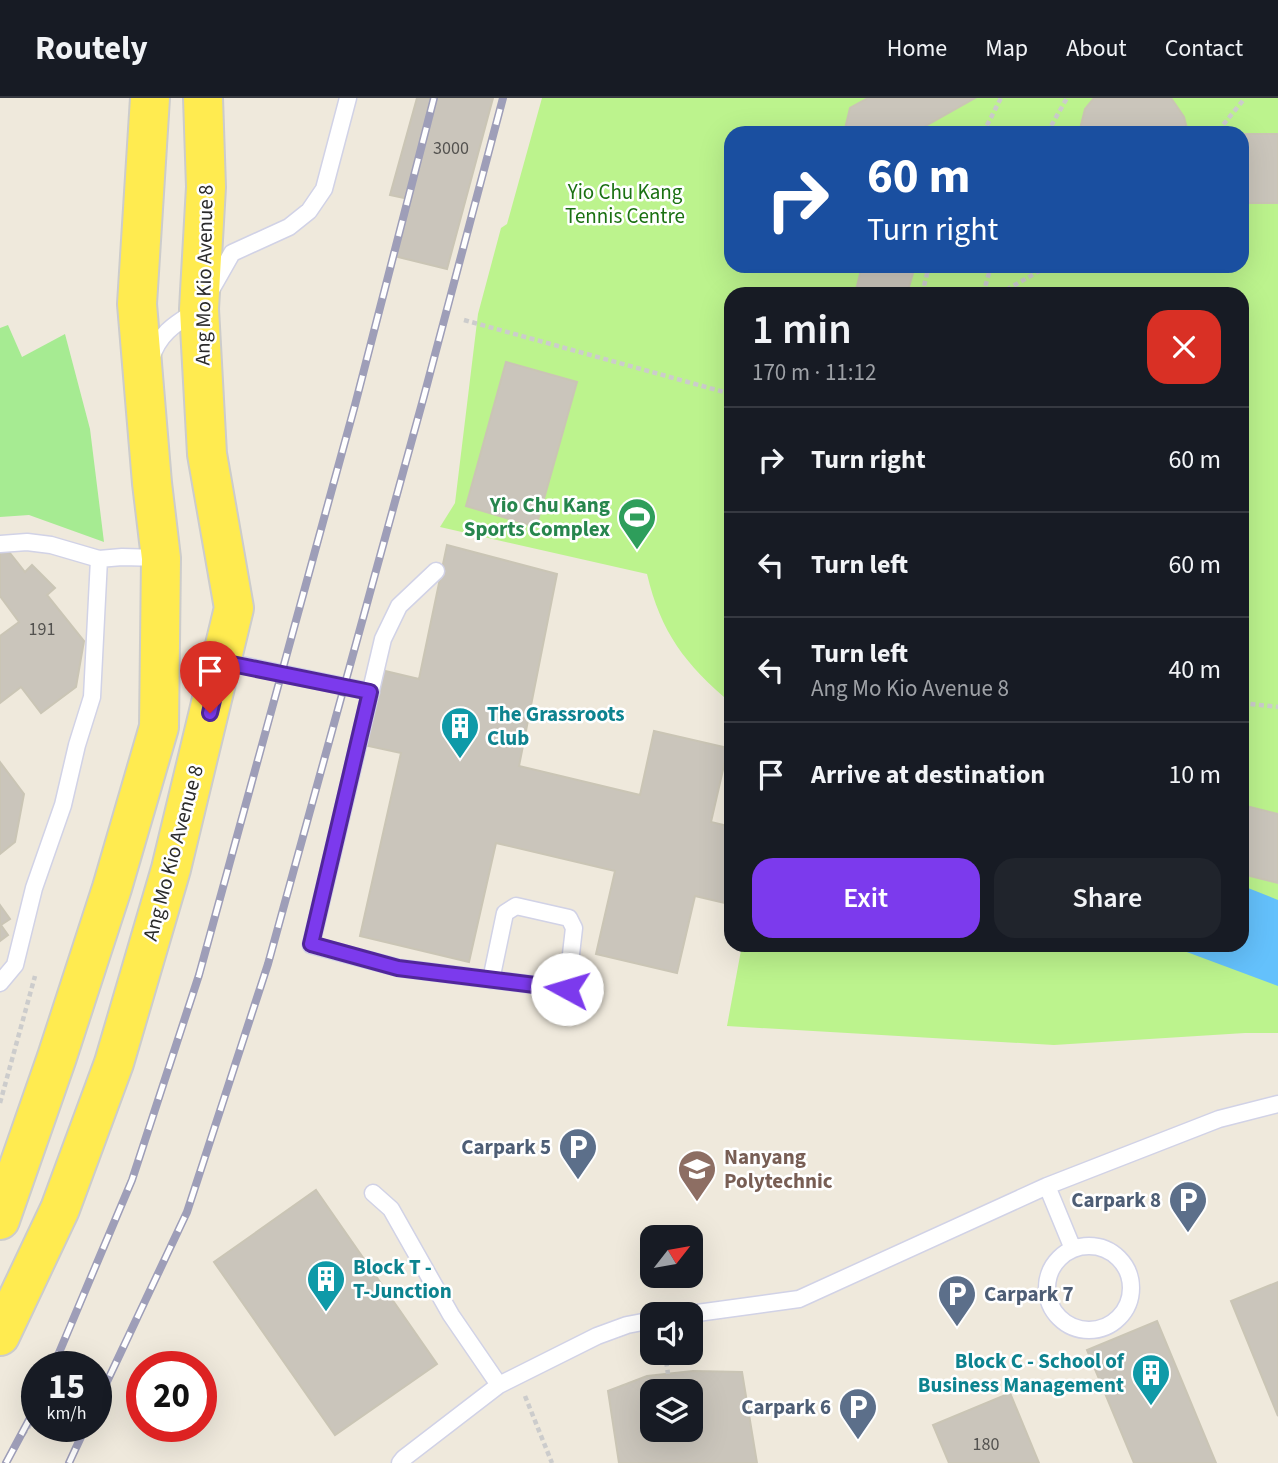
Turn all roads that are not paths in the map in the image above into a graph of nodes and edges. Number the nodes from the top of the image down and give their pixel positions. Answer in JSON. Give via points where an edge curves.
{"nodes":[{"id":1,"x":150,"y":98,"type":"edge"},
{"id":2,"x":203,"y":98,"type":"edge"},
{"id":3,"x":348,"y":98,"type":"edge"},
{"id":4,"x":200,"y":309,"type":"junction"},
{"id":5,"x":143,"y":384,"type":"junction"},
{"id":6,"x":0,"y":544,"type":"edge"},
{"id":7,"x":161,"y":558,"type":"junction"},
{"id":8,"x":99,"y":559,"type":"junction"},
{"id":9,"x":436,"y":571,"type":"dead end"},
{"id":10,"x":222,"y":662,"type":"junction"},
{"id":11,"x":370,"y":692,"type":"junction"},
{"id":12,"x":491,"y":980,"type":"junction"},
{"id":13,"x":0,"y":983,"type":"edge"},
{"id":14,"x":1278,"y":1104,"type":"edge"},
{"id":15,"x":1046,"y":1186,"type":"junction"},
{"id":16,"x":373,"y":1193,"type":"dead end"},
{"id":17,"x":0,"y":1220,"type":"edge"},
{"id":18,"x":1073,"y":1249,"type":"junction"},
{"id":19,"x":703,"y":1312,"type":"edge"},
{"id":20,"x":640,"y":1322,"type":"edge"},
{"id":21,"x":0,"y":1336,"type":"edge"},
{"id":22,"x":499,"y":1385,"type":"junction"},
{"id":23,"x":405,"y":1461,"type":"edge"}],
"edges":[{"from":1,"to":5,"type":"main road","via":[[137,304]]},
{"from":2,"to":4,"type":"main road","name":"Ang Mo Kio Avenue 8","via":[[206,187]]},
{"from":3,"to":4,"type":"lane","via":[[324,189],[309,211],[289,227],[232,254]]},
{"from":4,"to":5,"type":"lane","via":[[166,330],[155,345]]},
{"from":4,"to":10,"type":"main road","name":"Ang Mo Kio Avenue 8","via":[[207,454],[234,608]]},
{"from":5,"to":7,"type":"main road"},
{"from":6,"to":8,"type":"lane","via":[[51,545]]},
{"from":7,"to":8,"type":"lane"},
{"from":7,"to":17,"type":"main road","via":[[159,727],[112,888]]},
{"from":8,"to":13,"type":"lane","via":[[92,697],[15,965]]},
{"from":9,"to":11,"type":"lane","via":[[399,606],[383,639]]},
{"from":10,"to":11,"type":"lane"},
{"from":10,"to":21,"type":"main road","name":"Ang Mo Kio Avenue 8","via":[[171,870],[114,1063],[60,1209]]},
{"from":11,"to":12,"type":"lane","via":[[311,944],[398,968]]},
{"from":12,"to":12,"type":"lane","via":[[505,913],[516,906],[566,916],[572,922],[567,989]]},
{"from":14,"to":15,"type":"lane","via":[[1219,1119]]},
{"from":15,"to":18,"type":"lane"},
{"from":15,"to":19,"type":"lane","via":[[799,1299]]},
{"from":16,"to":22,"type":"lane","via":[[391,1209],[451,1315]]},
{"from":18,"to":18,"type":"lane","via":[[1093,1246],[1107,1250],[1127,1271],[1131,1285],[1123,1313],[1100,1329],[1072,1327],[1051,1308],[1047,1280],[1052,1266]]},
{"from":20,"to":22,"type":"lane","via":[[597,1336]]},
{"from":22,"to":23,"type":"lane"}]}
